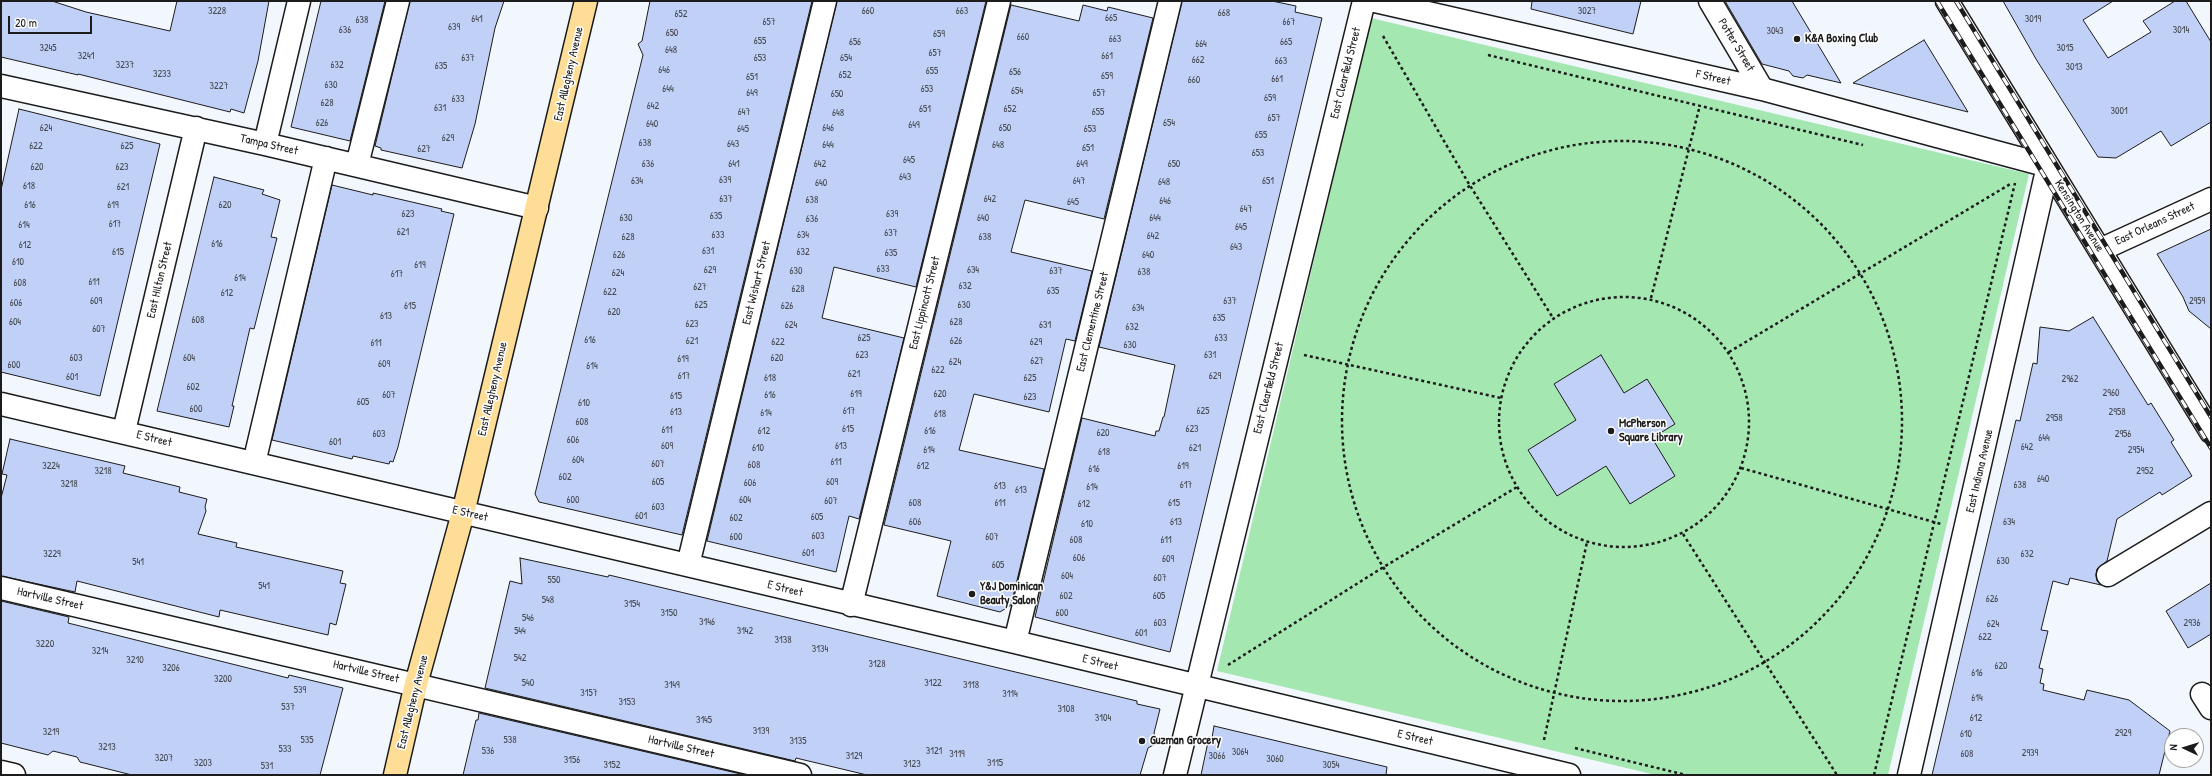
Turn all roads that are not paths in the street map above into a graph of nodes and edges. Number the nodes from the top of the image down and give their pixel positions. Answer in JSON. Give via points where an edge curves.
{"nodes":[{"id":1,"x":299,"y":1,"type":"edge"},
{"id":2,"x":398,"y":1,"type":"edge"},
{"id":3,"x":586,"y":1,"type":"edge"},
{"id":4,"x":826,"y":1,"type":"edge"},
{"id":5,"x":999,"y":1,"type":"edge"},
{"id":6,"x":1170,"y":1,"type":"edge"},
{"id":7,"x":1364,"y":1,"type":"edge"},
{"id":8,"x":1375,"y":1,"type":"edge"},
{"id":9,"x":1710,"y":1,"type":"edge"},
{"id":10,"x":1947,"y":1,"type":"edge"},
{"id":11,"x":1762,"y":89,"type":"junction"},
{"id":12,"x":2,"y":92,"type":"edge"},
{"id":13,"x":196,"y":128,"type":"junction"},
{"id":14,"x":265,"y":144,"type":"junction"},
{"id":15,"x":326,"y":158,"type":"junction"},
{"id":16,"x":357,"y":165,"type":"junction"},
{"id":17,"x":2048,"y":166,"type":"junction"},
{"id":18,"x":2211,"y":199,"type":"edge"},
{"id":19,"x":536,"y":208,"type":"junction"},
{"id":20,"x":2100,"y":250,"type":"junction"},
{"id":21,"x":1,"y":404,"type":"edge"},
{"id":22,"x":124,"y":432,"type":"junction"},
{"id":23,"x":2211,"y":432,"type":"edge"},
{"id":24,"x":254,"y":463,"type":"junction"},
{"id":25,"x":464,"y":513,"type":"junction"},
{"id":26,"x":2211,"y":513,"type":"edge"},
{"id":27,"x":688,"y":565,"type":"junction"},
{"id":28,"x":2108,"y":575,"type":"dead end"},
{"id":29,"x":1,"y":588,"type":"edge"},
{"id":30,"x":851,"y":605,"type":"junction"},
{"id":31,"x":1015,"y":642,"type":"junction"},
{"id":32,"x":416,"y":684,"type":"junction"},
{"id":33,"x":1196,"y":686,"type":"junction"},
{"id":34,"x":1,"y":772,"type":"edge"},
{"id":35,"x":14,"y":775,"type":"edge"},
{"id":36,"x":396,"y":775,"type":"edge"},
{"id":37,"x":800,"y":775,"type":"edge"},
{"id":38,"x":1175,"y":775,"type":"edge"},
{"id":39,"x":1568,"y":775,"type":"edge"},
{"id":40,"x":1909,"y":775,"type":"edge"}],
"edges":[{"from":1,"to":14,"type":"street"},
{"from":2,"to":16,"type":"street"},
{"from":3,"to":19,"type":"main road","name":"East Allegheny Avenue"},
{"from":4,"to":27,"type":"street","name":"East Wishart Street"},
{"from":5,"to":30,"type":"street","name":"East Lippincott Street"},
{"from":6,"to":31,"type":"street","name":"East Clementine Street"},
{"from":7,"to":33,"type":"street","name":"East Clearfield Street"},
{"from":8,"to":11,"type":"street","name":"F Street"},
{"from":9,"to":11,"type":"street","name":"Potter Street"},
{"from":10,"to":17,"type":"street","name":"Kensington Avenue"},
{"from":11,"to":17,"type":"street","name":"F Street"},
{"from":12,"to":13,"type":"street","name":"Tampa Street"},
{"from":13,"to":14,"type":"street","name":"Tampa Street"},
{"from":13,"to":22,"type":"street","name":"East Hilton Street"},
{"from":14,"to":15,"type":"street","name":"Tampa Street"},
{"from":15,"to":16,"type":"street","name":"Tampa Street"},
{"from":15,"to":24,"type":"street"},
{"from":16,"to":19,"type":"street","name":"Tampa Street"},
{"from":17,"to":20,"type":"street","name":"Kensington Avenue"},
{"from":17,"to":40,"type":"street","name":"East Indiana Avenue"},
{"from":18,"to":20,"type":"street","name":"East Orleans Street"},
{"from":19,"to":25,"type":"main road","name":"East Allegheny Avenue"},
{"from":20,"to":23,"type":"street","name":"Kensington Avenue"},
{"from":21,"to":22,"type":"street","name":"E Street"},
{"from":22,"to":24,"type":"street","name":"E Street"},
{"from":24,"to":25,"type":"street","name":"E Street"},
{"from":25,"to":27,"type":"street","name":"E Street"},
{"from":25,"to":32,"type":"main road","name":"East Allegheny Avenue"},
{"from":26,"to":28,"type":"street"},
{"from":27,"to":30,"type":"street","name":"E Street"},
{"from":29,"to":32,"type":"street","name":"Hartville Street"},
{"from":30,"to":31,"type":"street","name":"E Street"},
{"from":31,"to":33,"type":"street","name":"E Street"},
{"from":32,"to":36,"type":"main road","name":"East Allegheny Avenue"},
{"from":32,"to":37,"type":"street","name":"Hartville Street"},
{"from":33,"to":38,"type":"street","name":"East Clearfield Street"},
{"from":33,"to":39,"type":"street","name":"E Street"},
{"from":34,"to":35,"type":"street"}]}
